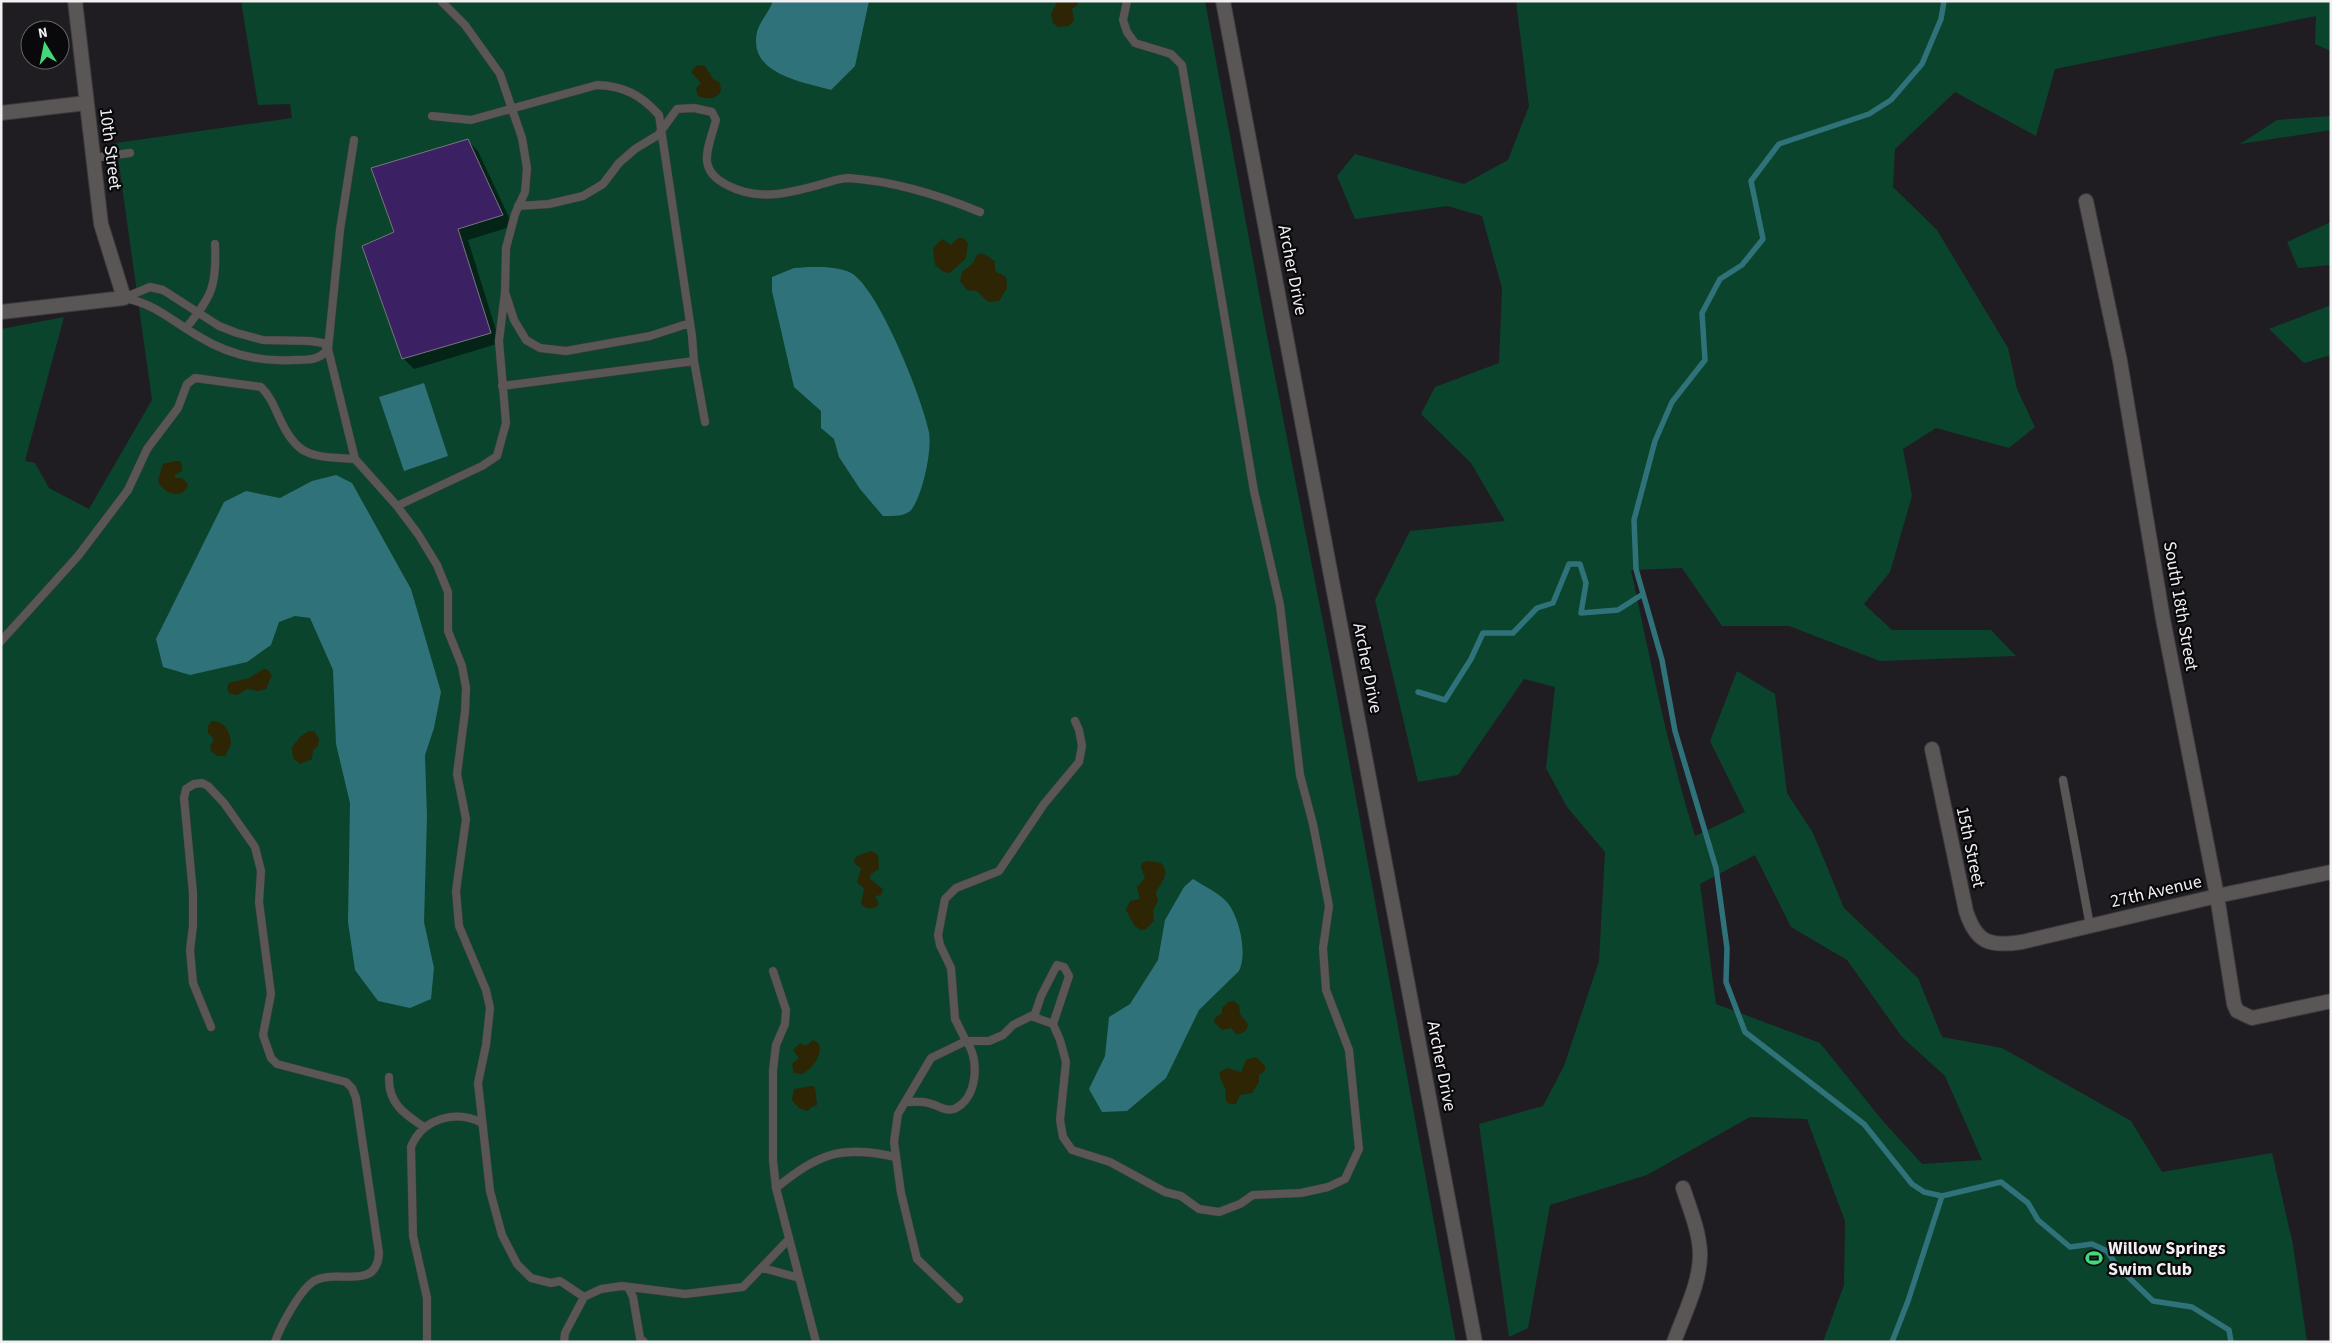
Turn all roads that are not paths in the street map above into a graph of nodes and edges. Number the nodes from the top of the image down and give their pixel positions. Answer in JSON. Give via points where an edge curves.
{"nodes":[{"id":1,"x":76,"y":1,"type":"edge"},
{"id":2,"x":1127,"y":1,"type":"edge"},
{"id":3,"x":1223,"y":1,"type":"edge"},
{"id":4,"x":442,"y":2,"type":"dead end"},
{"id":5,"x":86,"y":104,"type":"junction"},
{"id":6,"x":514,"y":108,"type":"junction"},
{"id":7,"x":1,"y":113,"type":"edge"},
{"id":8,"x":432,"y":116,"type":"dead end"},
{"id":9,"x":661,"y":129,"type":"junction"},
{"id":10,"x":354,"y":140,"type":"dead end"},
{"id":11,"x":130,"y":153,"type":"dead end"},
{"id":12,"x":93,"y":158,"type":"junction"},
{"id":13,"x":2086,"y":201,"type":"dead end"},
{"id":14,"x":518,"y":206,"type":"junction"},
{"id":15,"x":980,"y":212,"type":"dead end"},
{"id":16,"x":215,"y":244,"type":"dead end"},
{"id":17,"x":505,"y":292,"type":"junction"},
{"id":18,"x":124,"y":298,"type":"junction"},
{"id":19,"x":1,"y":312,"type":"edge"},
{"id":20,"x":198,"y":313,"type":"junction"},
{"id":21,"x":690,"y":324,"type":"junction"},
{"id":22,"x":186,"y":328,"type":"junction"},
{"id":23,"x":328,"y":349,"type":"junction"},
{"id":24,"x":694,"y":361,"type":"junction"},
{"id":25,"x":502,"y":386,"type":"junction"},
{"id":26,"x":705,"y":422,"type":"dead end"},
{"id":27,"x":355,"y":458,"type":"junction"},
{"id":28,"x":397,"y":506,"type":"junction"},
{"id":29,"x":1,"y":641,"type":"edge"},
{"id":30,"x":1075,"y":721,"type":"dead end"},
{"id":31,"x":1932,"y":749,"type":"dead end"},
{"id":32,"x":2063,"y":780,"type":"dead end"},
{"id":33,"x":2331,"y":872,"type":"edge"},
{"id":34,"x":2217,"y":896,"type":"junction"},
{"id":35,"x":2090,"y":926,"type":"junction"},
{"id":36,"x":1989,"y":943,"type":"joint"},
{"id":37,"x":773,"y":970,"type":"dead end"},
{"id":38,"x":2331,"y":1002,"type":"edge"},
{"id":39,"x":1031,"y":1016,"type":"junction"},
{"id":40,"x":1053,"y":1024,"type":"junction"},
{"id":41,"x":211,"y":1027,"type":"dead end"},
{"id":42,"x":966,"y":1040,"type":"junction"},
{"id":43,"x":389,"y":1077,"type":"dead end"},
{"id":44,"x":905,"y":1102,"type":"junction"},
{"id":45,"x":482,"y":1123,"type":"junction"},
{"id":46,"x":424,"y":1127,"type":"junction"},
{"id":47,"x":896,"y":1157,"type":"junction"},
{"id":48,"x":776,"y":1188,"type":"junction"},
{"id":49,"x":1684,"y":1188,"type":"dead end"},
{"id":50,"x":790,"y":1239,"type":"junction"},
{"id":51,"x":763,"y":1268,"type":"junction"},
{"id":52,"x":799,"y":1278,"type":"junction"},
{"id":53,"x":628,"y":1288,"type":"junction"},
{"id":54,"x":584,"y":1297,"type":"junction"},
{"id":55,"x":959,"y":1299,"type":"dead end"},
{"id":56,"x":427,"y":1340,"type":"dead end"},
{"id":57,"x":276,"y":1342,"type":"edge"},
{"id":58,"x":564,"y":1342,"type":"edge"},
{"id":59,"x":644,"y":1342,"type":"edge"},
{"id":60,"x":816,"y":1342,"type":"edge"},
{"id":61,"x":1475,"y":1342,"type":"edge"},
{"id":62,"x":1674,"y":1342,"type":"edge"}],
"edges":[{"from":1,"to":5,"type":"street","name":"10th Street"},
{"from":2,"to":40,"type":"lane","via":[[1122,20],[1135,43],[1171,54],[1182,65],[1254,490],[1280,605],[1300,775],[1329,906],[1323,948],[1326,990],[1349,1050],[1359,1149],[1353,1164],[1345,1179],[1328,1187],[1301,1193],[1253,1195],[1220,1212],[1199,1209],[1181,1196],[1165,1192],[1110,1162],[1072,1150],[1063,1137],[1060,1120],[1066,1062]]},
{"from":3,"to":61,"type":"street","name":"Archer Drive"},
{"from":4,"to":6,"type":"lane","via":[[488,55]]},
{"from":5,"to":7,"type":"street"},
{"from":5,"to":12,"type":"street","name":"10th Street"},
{"from":6,"to":8,"type":"lane","via":[[471,120]]},
{"from":6,"to":9,"type":"lane","via":[[597,85],[616,86],[646,101],[659,115]]},
{"from":6,"to":14,"type":"lane","via":[[527,168],[525,192]]},
{"from":9,"to":14,"type":"lane","via":[[658,135],[619,163],[603,184],[584,196],[549,204]]},
{"from":9,"to":15,"type":"lane","via":[[677,109],[712,112],[716,120],[706,156],[709,171],[718,181],[735,190],[768,196],[846,178],[901,186],[950,199]]},
{"from":9,"to":21,"type":"lane"},
{"from":10,"to":23,"type":"lane","via":[[340,230]]},
{"from":11,"to":12,"type":"lane"},
{"from":12,"to":18,"type":"street","name":"10th Street","via":[[101,224]]},
{"from":13,"to":34,"type":"street","name":"South 18th Street","via":[[2120,361],[2163,619]]},
{"from":14,"to":17,"type":"lane","via":[[506,248]]},
{"from":16,"to":20,"type":"lane","via":[[216,273],[211,294]]},
{"from":17,"to":21,"type":"lane","via":[[514,320],[526,340],[540,348],[566,351],[650,336]]},
{"from":17,"to":25,"type":"lane","via":[[499,341]]},
{"from":18,"to":19,"type":"street"},
{"from":18,"to":20,"type":"lane","via":[[150,287],[163,290]]},
{"from":18,"to":22,"type":"lane","via":[[141,301]]},
{"from":20,"to":22,"type":"lane"},
{"from":20,"to":23,"type":"lane","via":[[237,333],[263,340],[310,340],[323,343]]},
{"from":21,"to":24,"type":"lane"},
{"from":22,"to":23,"type":"lane","via":[[226,351],[258,359],[313,359],[323,356]]},
{"from":23,"to":27,"type":"lane"},
{"from":24,"to":25,"type":"lane"},
{"from":24,"to":26,"type":"lane"},
{"from":25,"to":28,"type":"lane","via":[[506,423],[497,456]]},
{"from":27,"to":28,"type":"lane"},
{"from":27,"to":29,"type":"lane","via":[[312,456],[299,448],[261,387],[195,378],[187,384],[178,408],[147,449],[128,490],[78,556]]},
{"from":28,"to":45,"type":"lane","via":[[437,565],[448,592],[448,631],[462,666],[466,688],[457,774],[466,819],[456,891],[459,926],[486,990],[490,1008],[478,1083]]},
{"from":30,"to":42,"type":"lane","via":[[1082,746],[1079,762],[1044,804],[999,870],[956,888],[945,899],[938,934],[951,968],[955,1019]]},
{"from":31,"to":36,"type":"street","name":"15th Street","via":[[1970,925]]},
{"from":32,"to":35,"type":"lane"},
{"from":33,"to":34,"type":"street","name":"27th Avenue"},
{"from":34,"to":35,"type":"street","name":"27th Avenue"},
{"from":34,"to":38,"type":"street","name":"South 18th Street","via":[[2237,1011],[2252,1018]]},
{"from":35,"to":36,"type":"street","name":"27th Avenue","via":[[2022,942]]},
{"from":37,"to":48,"type":"lane","via":[[786,1010],[773,1070]]},
{"from":39,"to":40,"type":"lane"},
{"from":39,"to":40,"type":"lane","via":[[1035,1014],[1057,965],[1064,967],[1069,976]]},
{"from":39,"to":42,"type":"lane","via":[[989,1042]]},
{"from":41,"to":57,"type":"lane","via":[[193,983],[190,950],[193,894],[184,798],[186,789],[202,783],[224,803],[255,847],[261,871],[259,902],[271,994],[263,1035],[271,1058],[277,1064],[346,1082],[356,1098],[379,1253],[373,1271],[363,1276],[316,1280],[304,1289]]},
{"from":42,"to":44,"type":"lane","via":[[931,1058]]},
{"from":42,"to":44,"type":"lane","via":[[974,1059],[972,1089],[964,1102],[953,1109],[939,1108],[930,1103]]},
{"from":43,"to":46,"type":"lane","via":[[388,1090],[393,1100]]},
{"from":44,"to":47,"type":"lane","via":[[898,1114],[894,1142]]},
{"from":45,"to":46,"type":"lane","via":[[461,1115],[446,1117]]},
{"from":45,"to":54,"type":"lane","via":[[490,1191],[502,1235],[517,1264],[531,1278],[551,1283],[560,1281]]},
{"from":46,"to":56,"type":"lane","via":[[411,1147],[414,1236],[427,1298]]},
{"from":47,"to":48,"type":"lane","via":[[868,1152],[834,1153],[803,1167]]},
{"from":47,"to":55,"type":"lane","via":[[917,1259]]},
{"from":48,"to":50,"type":"lane"},
{"from":49,"to":62,"type":"street","via":[[1700,1253],[1695,1283]]},
{"from":50,"to":51,"type":"lane"},
{"from":50,"to":52,"type":"lane"},
{"from":51,"to":52,"type":"lane"},
{"from":51,"to":53,"type":"lane","via":[[743,1287],[685,1294]]},
{"from":52,"to":60,"type":"lane"},
{"from":53,"to":54,"type":"lane","via":[[601,1289]]},
{"from":53,"to":59,"type":"lane","via":[[633,1297],[640,1338]]},
{"from":54,"to":58,"type":"lane","via":[[565,1333]]}]}
